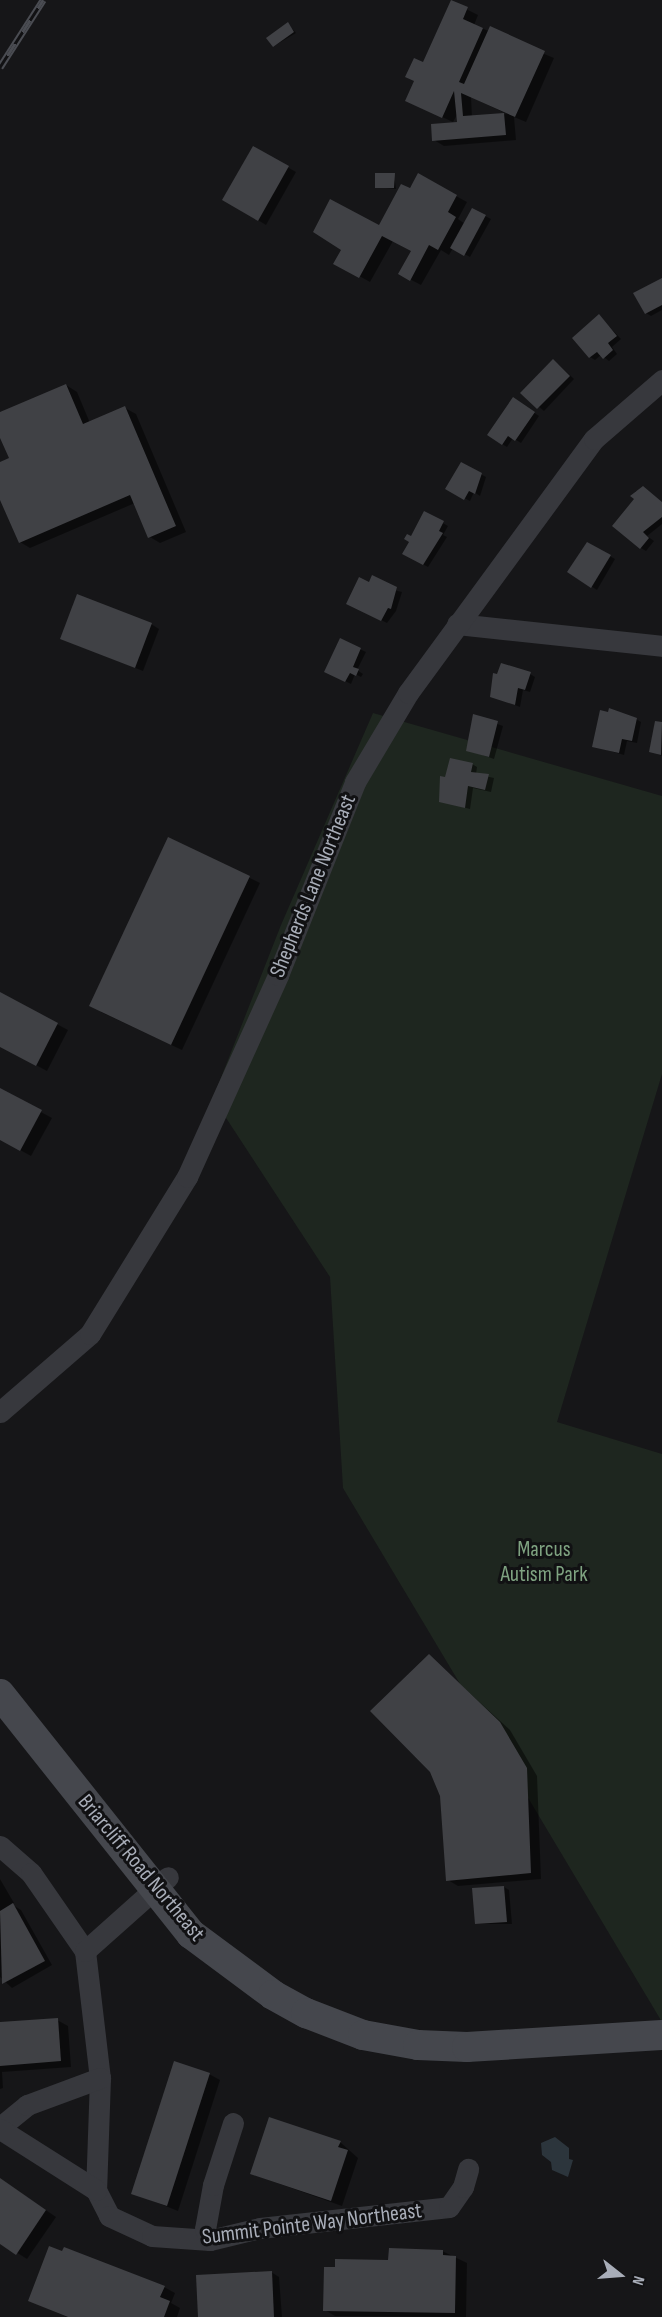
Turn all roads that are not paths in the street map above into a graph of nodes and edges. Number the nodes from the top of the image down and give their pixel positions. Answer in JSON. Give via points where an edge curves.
{"nodes":[{"id":1,"x":662,"y":380,"type":"edge"},
{"id":2,"x":457,"y":624,"type":"junction"},
{"id":3,"x":662,"y":646,"type":"edge"},
{"id":4,"x":0,"y":1412,"type":"edge"},
{"id":5,"x":0,"y":1694,"type":"edge"},
{"id":6,"x":0,"y":1846,"type":"edge"},
{"id":7,"x":161,"y":1884,"type":"junction"},
{"id":8,"x":85,"y":1951,"type":"junction"},
{"id":9,"x":662,"y":2035,"type":"edge"},
{"id":10,"x":100,"y":2078,"type":"junction"},
{"id":11,"x":233,"y":2122,"type":"dead end"},
{"id":12,"x":0,"y":2128,"type":"edge"},
{"id":13,"x":468,"y":2169,"type":"dead end"},
{"id":14,"x":96,"y":2190,"type":"junction"},
{"id":15,"x":210,"y":2240,"type":"junction"}],
"edges":[{"from":1,"to":2,"type":"street","name":"Shepherds Lane Northeast","via":[[594,439]]},
{"from":2,"to":3,"type":"street"},
{"from":2,"to":4,"type":"street","name":"Shepherds Lane Northeast","via":[[408,693],[355,782],[278,975],[187,1177],[153,1236],[90,1334]]},
{"from":5,"to":7,"type":"main road","name":"Briarcliff Road Northeast"},
{"from":6,"to":8,"type":"street","name":"Summit Pointe Way Northeast","via":[[31,1873]]},
{"from":7,"to":8,"type":"street"},
{"from":7,"to":9,"type":"main road","name":"Briarcliff Road Northeast","via":[[191,1934],[254,1982],[306,2013],[363,2035],[418,2045],[466,2047]]},
{"from":8,"to":10,"type":"street","name":"Summit Pointe Way Northeast"},
{"from":10,"to":12,"type":"street","via":[[27,2104]]},
{"from":10,"to":14,"type":"street","name":"Summit Pointe Way Northeast"},
{"from":11,"to":15,"type":"street","via":[[213,2184],[206,2229]]},
{"from":12,"to":14,"type":"street"},
{"from":13,"to":15,"type":"street","name":"Summit Pointe Way Northeast","via":[[463,2187],[449,2207],[260,2228]]},
{"from":14,"to":15,"type":"street","name":"Summit Pointe Way Northeast","via":[[109,2216],[152,2236]]}]}
